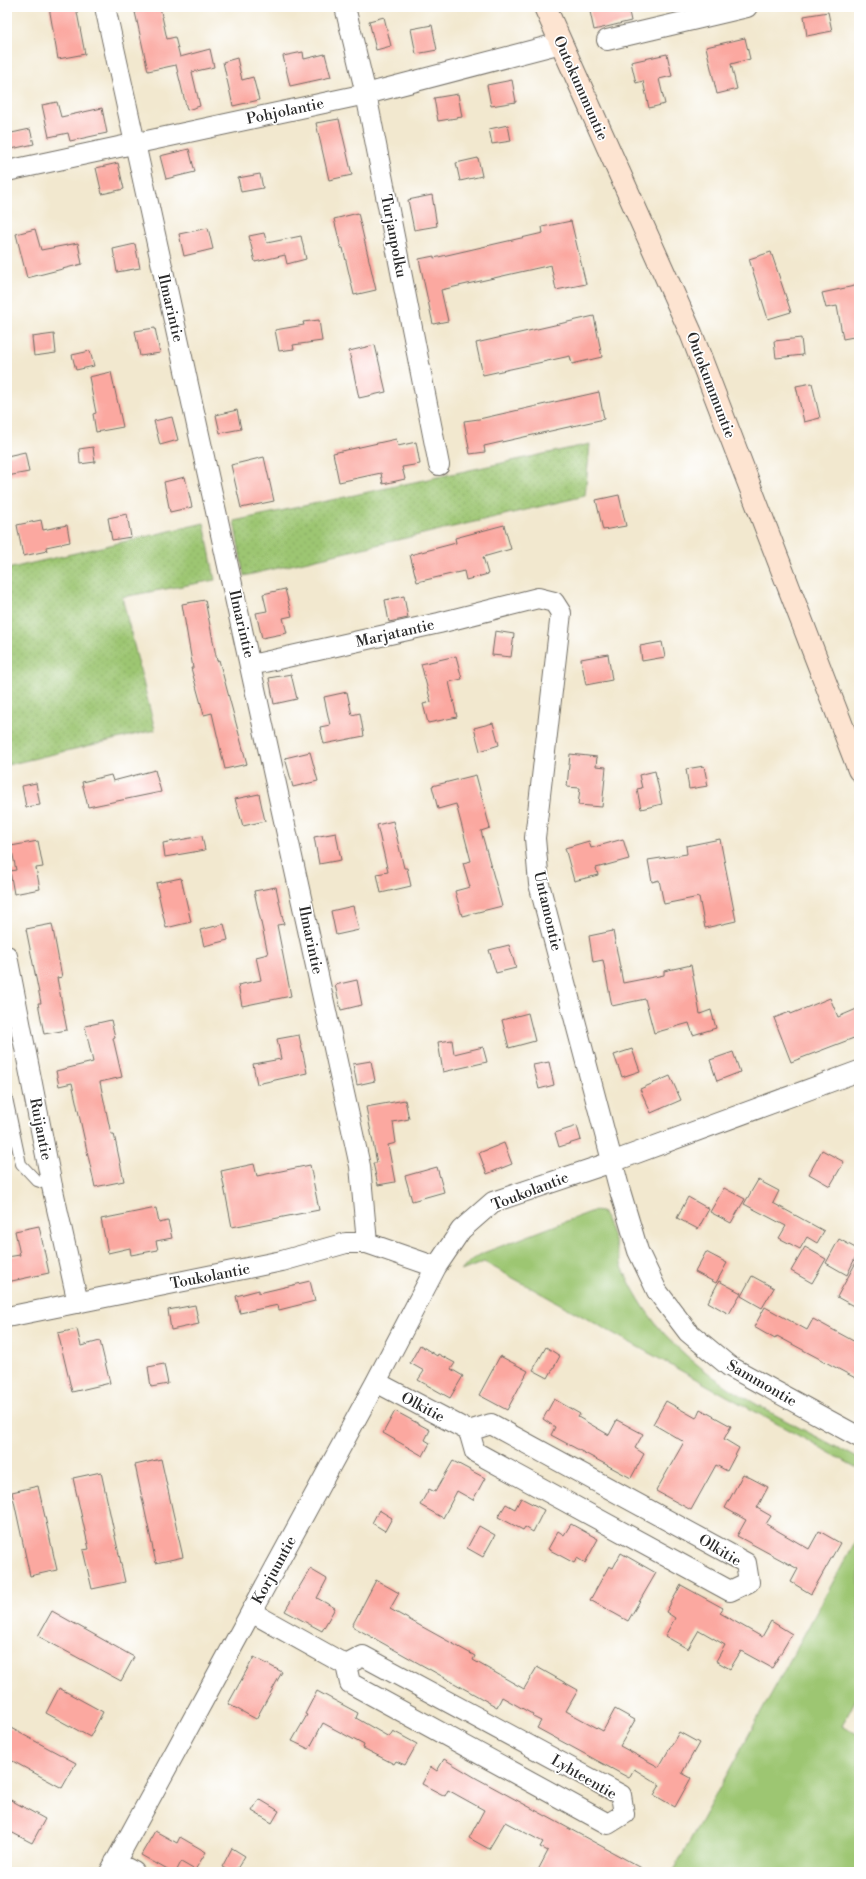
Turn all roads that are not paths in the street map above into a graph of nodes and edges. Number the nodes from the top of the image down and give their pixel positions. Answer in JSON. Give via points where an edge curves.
{"nodes":[{"id":1,"x":105,"y":7,"type":"edge"},
{"id":2,"x":345,"y":7,"type":"edge"},
{"id":3,"x":545,"y":7,"type":"edge"},
{"id":4,"x":747,"y":7,"type":"edge"},
{"id":5,"x":607,"y":40,"type":"dead end"},
{"id":6,"x":561,"y":43,"type":"junction"},
{"id":7,"x":366,"y":94,"type":"junction"},
{"id":8,"x":133,"y":143,"type":"junction"},
{"id":9,"x":7,"y":171,"type":"edge"},
{"id":10,"x":439,"y":465,"type":"dead end"},
{"id":11,"x":538,"y":598,"type":"joint"},
{"id":12,"x":251,"y":665,"type":"junction"},
{"id":13,"x":859,"y":770,"type":"edge"},
{"id":14,"x":7,"y":956,"type":"edge"},
{"id":15,"x":859,"y":1071,"type":"edge"},
{"id":16,"x":7,"y":1098,"type":"edge"},
{"id":17,"x":612,"y":1162,"type":"junction"},
{"id":18,"x":52,"y":1186,"type":"junction"},
{"id":19,"x":367,"y":1243,"type":"junction"},
{"id":20,"x":436,"y":1267,"type":"junction"},
{"id":21,"x":78,"y":1303,"type":"junction"},
{"id":22,"x":7,"y":1317,"type":"edge"},
{"id":23,"x":376,"y":1382,"type":"junction"},
{"id":24,"x":469,"y":1431,"type":"junction"},
{"id":25,"x":859,"y":1437,"type":"edge"},
{"id":26,"x":611,"y":1489,"type":"junction"},
{"id":27,"x":595,"y":1518,"type":"junction"},
{"id":28,"x":251,"y":1612,"type":"junction"},
{"id":29,"x":346,"y":1665,"type":"junction"},
{"id":30,"x":486,"y":1722,"type":"junction"},
{"id":31,"x":470,"y":1748,"type":"junction"},
{"id":32,"x":112,"y":1867,"type":"edge"},
{"id":33,"x":134,"y":1872,"type":"edge"}],
"edges":[{"from":1,"to":8,"type":"street","name":"Ilmarintie"},
{"from":2,"to":7,"type":"street","name":"Turjanpolku"},
{"from":3,"to":6,"type":"main road","name":"Outokummuntie"},
{"from":4,"to":5,"type":"street"},
{"from":6,"to":7,"type":"street","name":"Pohjolantie"},
{"from":6,"to":13,"type":"main road","name":"Outokummuntie","via":[[691,333]]},
{"from":7,"to":8,"type":"street","name":"Pohjolantie"},
{"from":7,"to":10,"type":"street","name":"Turjanpolku"},
{"from":8,"to":9,"type":"street","name":"Pohjolantie"},
{"from":8,"to":12,"type":"street","name":"Ilmarintie"},
{"from":11,"to":12,"type":"street","name":"Marjatantie"},
{"from":11,"to":17,"type":"street","name":"Untamontie","via":[[554,602],[561,613],[535,838],[540,884]]},
{"from":12,"to":19,"type":"street","name":"Ilmarintie","via":[[360,1166]]},
{"from":14,"to":18,"type":"street","name":"Ruijantie"},
{"from":15,"to":17,"type":"street","name":"Toukolantie"},
{"from":16,"to":18,"type":"lane","via":[[21,1164],[37,1181]]},
{"from":17,"to":20,"type":"street","name":"Toukolantie","via":[[492,1202],[461,1230]]},
{"from":17,"to":25,"type":"street","name":"Sammontie","via":[[638,1251],[657,1291],[688,1332],[729,1366]]},
{"from":18,"to":21,"type":"street","name":"Ruijantie"},
{"from":19,"to":20,"type":"street","name":"Toukolantie"},
{"from":19,"to":21,"type":"street","name":"Toukolantie","via":[[346,1243],[282,1261]]},
{"from":20,"to":23,"type":"street","name":"Korjuuntie"},
{"from":21,"to":22,"type":"street","name":"Toukolantie"},
{"from":23,"to":24,"type":"street","name":"Olkitie"},
{"from":23,"to":28,"type":"street","name":"Korjuuntie"},
{"from":24,"to":26,"type":"street","name":"Olkitie","via":[[491,1424]]},
{"from":24,"to":27,"type":"street","name":"Olkitie","via":[[476,1452]]},
{"from":26,"to":27,"type":"street"},
{"from":26,"to":27,"type":"street","name":"Olkitie","via":[[746,1563],[749,1582],[730,1591]]},
{"from":28,"to":29,"type":"street"},
{"from":28,"to":32,"type":"street","name":"Korjuuntie"},
{"from":29,"to":30,"type":"street","name":"Lyhteentie","via":[[363,1656]]},
{"from":29,"to":31,"type":"street","name":"Lyhteentie","via":[[350,1682]]},
{"from":30,"to":31,"type":"street"},
{"from":30,"to":31,"type":"street","name":"Lyhteentie","via":[[620,1795],[624,1814],[608,1824]]},
{"from":32,"to":33,"type":"street"}]}
